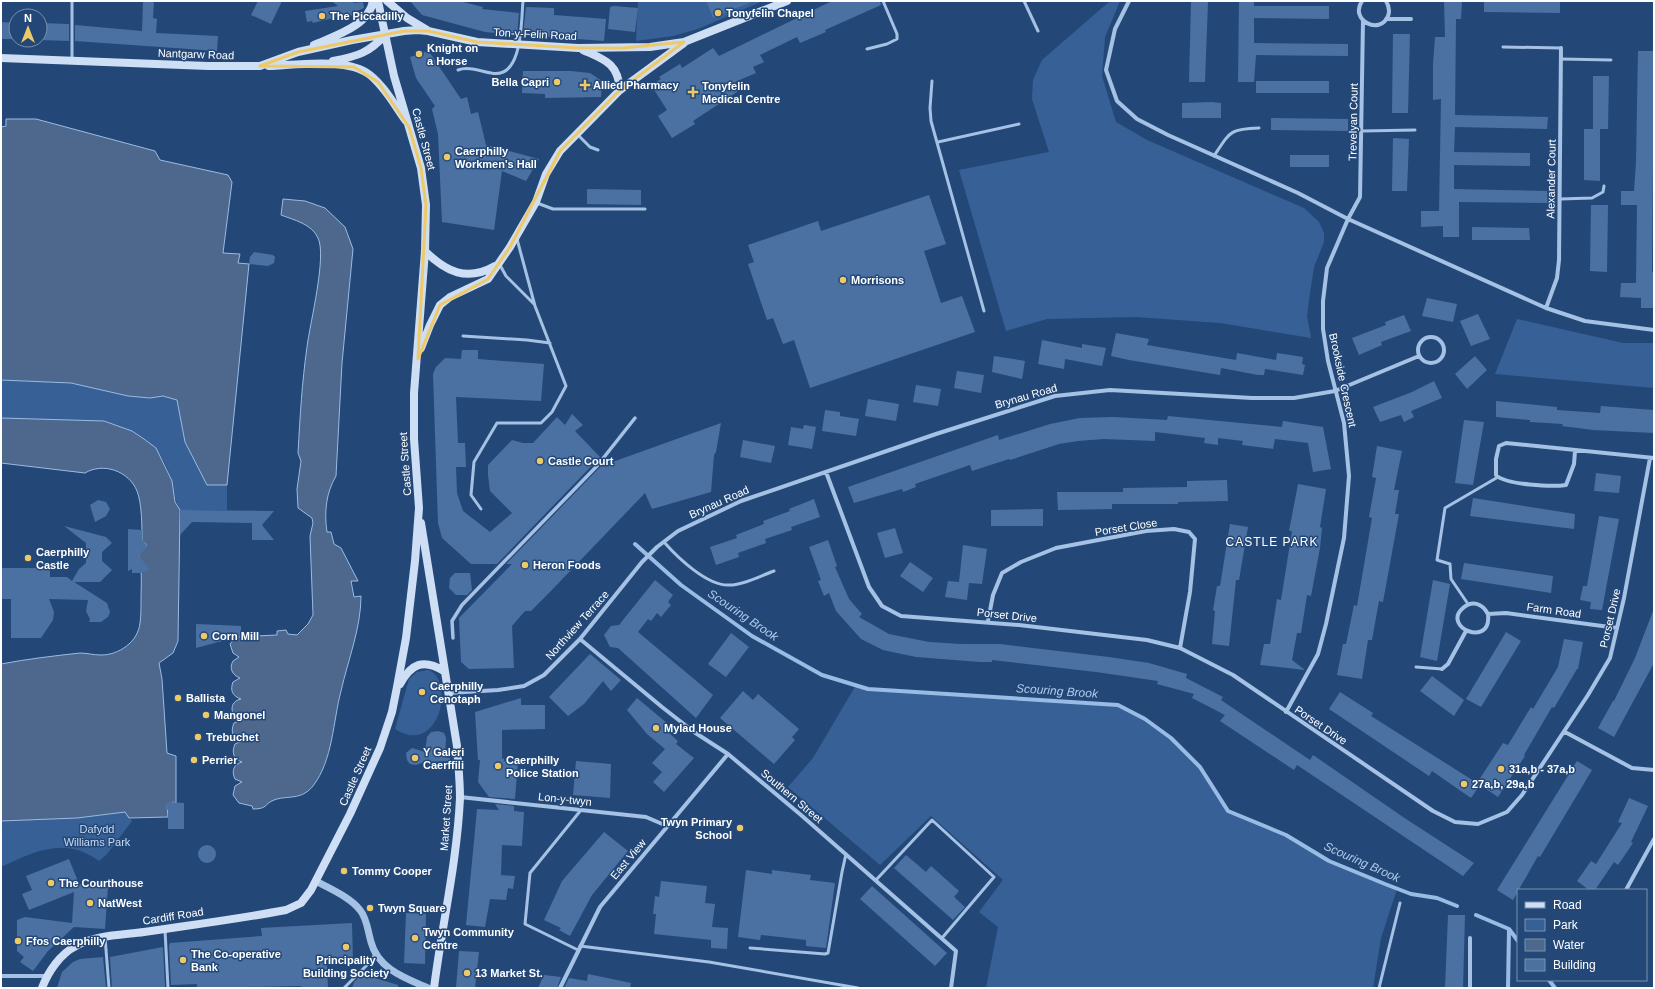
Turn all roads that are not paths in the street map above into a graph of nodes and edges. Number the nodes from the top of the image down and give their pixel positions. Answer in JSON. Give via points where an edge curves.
{"nodes":[{"id":1,"x":72,"y":1,"type":"edge"},
{"id":2,"x":373,"y":1,"type":"edge"},
{"id":3,"x":378,"y":1,"type":"edge"},
{"id":4,"x":387,"y":1,"type":"edge"},
{"id":5,"x":523,"y":1,"type":"edge"},
{"id":6,"x":786,"y":1,"type":"edge"},
{"id":7,"x":883,"y":1,"type":"edge"},
{"id":8,"x":1024,"y":1,"type":"edge"},
{"id":9,"x":1129,"y":1,"type":"edge"},
{"id":10,"x":1362,"y":1,"type":"edge"},
{"id":11,"x":1386,"y":1,"type":"edge"},
{"id":12,"x":1386,"y":19,"type":"junction"},
{"id":13,"x":1411,"y":19,"type":"dead end"},
{"id":14,"x":1363,"y":22,"type":"junction"},
{"id":15,"x":428,"y":31,"type":"junction"},
{"id":16,"x":1038,"y":31,"type":"dead end"},
{"id":17,"x":386,"y":34,"type":"junction"},
{"id":18,"x":684,"y":42,"type":"junction"},
{"id":19,"x":519,"y":44,"type":"junction"},
{"id":20,"x":1503,"y":47,"type":"dead end"},
{"id":21,"x":578,"y":48,"type":"junction"},
{"id":22,"x":1561,"y":48,"type":"joint"},
{"id":23,"x":867,"y":49,"type":"dead end"},
{"id":24,"x":298,"y":52,"type":"junction"},
{"id":25,"x":1,"y":58,"type":"edge"},
{"id":26,"x":1561,"y":58,"type":"junction"},
{"id":27,"x":1611,"y":60,"type":"dead end"},
{"id":28,"x":72,"y":61,"type":"junction"},
{"id":29,"x":318,"y":65,"type":"junction"},
{"id":30,"x":260,"y":66,"type":"junction"},
{"id":31,"x":458,"y":70,"type":"dead end"},
{"id":32,"x":932,"y":81,"type":"dead end"},
{"id":33,"x":620,"y":90,"type":"junction"},
{"id":34,"x":1019,"y":124,"type":"dead end"},
{"id":35,"x":410,"y":127,"type":"junction"},
{"id":36,"x":1259,"y":128,"type":"dead end"},
{"id":37,"x":1414,"y":130,"type":"dead end"},
{"id":38,"x":1362,"y":131,"type":"junction"},
{"id":39,"x":578,"y":134,"type":"junction"},
{"id":40,"x":938,"y":142,"type":"junction"},
{"id":41,"x":598,"y":150,"type":"dead end"},
{"id":42,"x":1214,"y":156,"type":"junction"},
{"id":43,"x":1604,"y":186,"type":"dead end"},
{"id":44,"x":1560,"y":199,"type":"junction"},
{"id":45,"x":536,"y":202,"type":"junction"},
{"id":46,"x":645,"y":208,"type":"dead end"},
{"id":47,"x":1348,"y":219,"type":"junction"},
{"id":48,"x":517,"y":237,"type":"junction"},
{"id":49,"x":425,"y":251,"type":"junction"},
{"id":50,"x":499,"y":264,"type":"junction"},
{"id":51,"x":535,"y":306,"type":"junction"},
{"id":52,"x":1546,"y":308,"type":"junction"},
{"id":53,"x":984,"y":311,"type":"dead end"},
{"id":54,"x":1654,"y":330,"type":"edge"},
{"id":55,"x":463,"y":336,"type":"dead end"},
{"id":56,"x":550,"y":344,"type":"junction"},
{"id":57,"x":1419,"y":356,"type":"junction"},
{"id":58,"x":418,"y":359,"type":"junction"},
{"id":59,"x":1335,"y":391,"type":"junction"},
{"id":60,"x":635,"y":418,"type":"dead end"},
{"id":61,"x":1575,"y":451,"type":"junction"},
{"id":62,"x":1652,"y":458,"type":"edge"},
{"id":63,"x":826,"y":472,"type":"junction"},
{"id":64,"x":1498,"y":478,"type":"junction"},
{"id":65,"x":419,"y":508,"type":"junction"},
{"id":66,"x":481,"y":509,"type":"dead end"},
{"id":67,"x":664,"y":542,"type":"junction"},
{"id":68,"x":656,"y":547,"type":"joint"},
{"id":69,"x":774,"y":571,"type":"dead end"},
{"id":70,"x":1468,"y":604,"type":"junction"},
{"id":71,"x":1488,"y":614,"type":"junction"},
{"id":72,"x":988,"y":621,"type":"junction"},
{"id":73,"x":1617,"y":628,"type":"junction"},
{"id":74,"x":1466,"y":632,"type":"junction"},
{"id":75,"x":453,"y":638,"type":"dead end"},
{"id":76,"x":580,"y":639,"type":"junction"},
{"id":77,"x":1180,"y":648,"type":"junction"},
{"id":78,"x":1416,"y":667,"type":"dead end"},
{"id":79,"x":1442,"y":669,"type":"joint"},
{"id":80,"x":444,"y":671,"type":"junction"},
{"id":81,"x":397,"y":687,"type":"junction"},
{"id":82,"x":448,"y":693,"type":"junction"},
{"id":83,"x":1286,"y":712,"type":"junction"},
{"id":84,"x":1565,"y":732,"type":"junction"},
{"id":85,"x":728,"y":754,"type":"junction"},
{"id":86,"x":1654,"y":770,"type":"edge"},
{"id":87,"x":460,"y":797,"type":"junction"},
{"id":88,"x":581,"y":810,"type":"junction"},
{"id":89,"x":667,"y":826,"type":"junction"},
{"id":90,"x":1654,"y":839,"type":"edge"},
{"id":91,"x":846,"y":854,"type":"junction"},
{"id":92,"x":876,"y":880,"type":"junction"},
{"id":93,"x":316,"y":881,"type":"junction"},
{"id":94,"x":1627,"y":889,"type":"edge"},
{"id":95,"x":1400,"y":903,"type":"dead end"},
{"id":96,"x":165,"y":928,"type":"junction"},
{"id":97,"x":105,"y":938,"type":"junction"},
{"id":98,"x":942,"y":938,"type":"junction"},
{"id":99,"x":1470,"y":938,"type":"dead end"},
{"id":100,"x":579,"y":948,"type":"junction"},
{"id":101,"x":750,"y":948,"type":"dead end"},
{"id":102,"x":375,"y":953,"type":"junction"},
{"id":103,"x":1,"y":976,"type":"edge"},
{"id":104,"x":47,"y":976,"type":"junction"},
{"id":105,"x":42,"y":988,"type":"edge"},
{"id":106,"x":109,"y":988,"type":"edge"},
{"id":107,"x":168,"y":988,"type":"edge"},
{"id":108,"x":344,"y":988,"type":"edge"},
{"id":109,"x":428,"y":988,"type":"edge"},
{"id":110,"x":434,"y":988,"type":"edge"},
{"id":111,"x":560,"y":988,"type":"edge"},
{"id":112,"x":858,"y":988,"type":"edge"},
{"id":113,"x":951,"y":988,"type":"edge"},
{"id":114,"x":1379,"y":988,"type":"edge"},
{"id":115,"x":1470,"y":988,"type":"edge"}],
"edges":[{"from":1,"to":28,"type":"lane"},
{"from":2,"to":24,"type":"main road","via":[[370,12],[344,32]]},
{"from":3,"to":17,"type":"main road","name":"Castle Street"},
{"from":4,"to":15,"type":"main road"},
{"from":5,"to":19,"type":"lane"},
{"from":6,"to":18,"type":"main road"},
{"from":7,"to":23,"type":"lane","via":[[897,39]]},
{"from":8,"to":16,"type":"lane"},
{"from":9,"to":42,"type":"street","via":[[1115,29],[1106,70],[1117,101],[1137,119]]},
{"from":10,"to":14,"type":"street","name":"Trevelyan Court","via":[[1358,13]]},
{"from":11,"to":12,"type":"street","via":[[1389,9]]},
{"from":12,"to":13,"type":"street"},
{"from":12,"to":14,"type":"street","via":[[1372,26]]},
{"from":14,"to":38,"type":"street","name":"Trevelyan Court"},
{"from":15,"to":17,"type":"main road","name":"Ton-y-Felin Road"},
{"from":15,"to":19,"type":"main road","name":"Ton-y-Felin Road","via":[[477,42]]},
{"from":17,"to":24,"type":"main road","name":"Nantgarw Road"},
{"from":17,"to":29,"type":"main road","via":[[366,52]]},
{"from":17,"to":35,"type":"main road","name":"Castle Street","via":[[394,76]]},
{"from":18,"to":21,"type":"main road","name":"Ton-y-Felin Road","via":[[623,48]]},
{"from":18,"to":33,"type":"main road"},
{"from":19,"to":21,"type":"main road","name":"Ton-y-Felin Road"},
{"from":19,"to":31,"type":"lane","via":[[514,63],[502,73],[493,74],[469,68]]},
{"from":20,"to":22,"type":"lane"},
{"from":21,"to":33,"type":"main road","via":[[610,64],[619,78]]},
{"from":22,"to":26,"type":"street","name":"Alexander Court"},
{"from":24,"to":30,"type":"main road","name":"Nantgarw Road"},
{"from":25,"to":28,"type":"main road","name":"Nantgarw Road"},
{"from":26,"to":27,"type":"lane"},
{"from":26,"to":44,"type":"street","name":"Alexander Court"},
{"from":28,"to":30,"type":"main road","name":"Nantgarw Road"},
{"from":29,"to":30,"type":"main road"},
{"from":29,"to":35,"type":"main road","via":[[354,66],[370,75],[378,82]]},
{"from":32,"to":40,"type":"lane","via":[[930,108]]},
{"from":33,"to":39,"type":"main road"},
{"from":34,"to":40,"type":"lane"},
{"from":35,"to":49,"type":"main road","name":"Castle Street","via":[[425,189]]},
{"from":36,"to":42,"type":"lane","via":[[1237,129],[1228,135]]},
{"from":37,"to":38,"type":"lane"},
{"from":38,"to":47,"type":"street","name":"Trevelyan Court","via":[[1360,197]]},
{"from":39,"to":41,"type":"lane"},
{"from":39,"to":45,"type":"main road","via":[[552,162]]},
{"from":40,"to":53,"type":"lane"},
{"from":42,"to":47,"type":"street","via":[[1298,193]]},
{"from":43,"to":44,"type":"lane","via":[[1603,192],[1592,198]]},
{"from":44,"to":52,"type":"street","name":"Alexander Court","via":[[1557,278]]},
{"from":45,"to":46,"type":"lane","via":[[553,209]]},
{"from":45,"to":48,"type":"main road"},
{"from":47,"to":52,"type":"street"},
{"from":47,"to":59,"type":"street","name":"Brookside Crescent","via":[[1327,268],[1323,300],[1323,329]]},
{"from":48,"to":50,"type":"main road"},
{"from":48,"to":51,"type":"lane"},
{"from":49,"to":50,"type":"main road","via":[[448,269],[466,274],[485,272]]},
{"from":49,"to":58,"type":"main road","name":"Castle Street"},
{"from":50,"to":51,"type":"lane","via":[[506,276]]},
{"from":50,"to":58,"type":"main road","via":[[481,284],[450,297],[440,305]]},
{"from":51,"to":56,"type":"lane"},
{"from":52,"to":54,"type":"street","via":[[1585,321]]},
{"from":55,"to":56,"type":"lane"},
{"from":56,"to":66,"type":"lane","via":[[566,386],[552,412],[541,423],[497,423],[474,462],[472,495]]},
{"from":57,"to":57,"type":"street","via":[[1429,364],[1437,362],[1445,353],[1443,344],[1436,338],[1427,337],[1418,347]]},
{"from":57,"to":59,"type":"street","name":"Brynau Road"},
{"from":58,"to":65,"type":"main road","name":"Castle Street","via":[[414,394],[414,432]]},
{"from":59,"to":63,"type":"street","name":"Brynau Road","via":[[1294,398],[1110,390],[1055,396],[943,431]]},
{"from":59,"to":83,"type":"street","name":"Brookside Crescent","via":[[1344,423],[1349,476],[1344,538],[1318,654]]},
{"from":60,"to":75,"type":"street","via":[[597,466],[462,605],[452,621]]},
{"from":61,"to":62,"type":"street"},
{"from":61,"to":64,"type":"street","via":[[1574,464],[1566,485],[1555,487]]},
{"from":61,"to":64,"type":"street","via":[[1506,444],[1499,446],[1496,459]]},
{"from":62,"to":73,"type":"street","name":"Porset Drive"},
{"from":63,"to":67,"type":"street","name":"Brynau Road","via":[[741,501],[707,516]]},
{"from":63,"to":72,"type":"street","name":"Porset Drive","via":[[869,587],[882,606],[901,616]]},
{"from":64,"to":70,"type":"lane","via":[[1445,508],[1437,560],[1450,564],[1451,579]]},
{"from":65,"to":80,"type":"main road","name":"Market Street"},
{"from":65,"to":81,"type":"main road","name":"Castle Street","via":[[412,588]]},
{"from":67,"to":68,"type":"street","name":"Brynau Road"},
{"from":67,"to":69,"type":"lane","via":[[700,573],[726,586]]},
{"from":68,"to":76,"type":"street","name":"Northview Terrace"},
{"from":70,"to":71,"type":"street","via":[[1482,606]]},
{"from":70,"to":74,"type":"street","via":[[1458,616],[1460,625]]},
{"from":71,"to":73,"type":"street","name":"Farm Road","via":[[1506,613]]},
{"from":71,"to":74,"type":"street","via":[[1487,624],[1481,631]]},
{"from":72,"to":77,"type":"street","name":"Porset Drive","via":[[1147,640]]},
{"from":72,"to":77,"type":"street","name":"Porset Close","via":[[993,595],[1002,572],[1021,562],[1056,548],[1174,529],[1189,532],[1195,539],[1190,592]]},
{"from":73,"to":84,"type":"street","name":"Porset Drive","via":[[1610,658]]},
{"from":74,"to":79,"type":"street","via":[[1448,664]]},
{"from":76,"to":82,"type":"street","name":"Northview Terrace","via":[[544,675],[524,686]]},
{"from":76,"to":85,"type":"street","name":"Southern Street","via":[[694,732]]},
{"from":77,"to":83,"type":"street","name":"Porset Drive","via":[[1233,675]]},
{"from":78,"to":79,"type":"lane"},
{"from":80,"to":81,"type":"main road","via":[[432,666],[415,665],[407,671]]},
{"from":80,"to":82,"type":"main road","name":"Market Street"},
{"from":81,"to":93,"type":"main road","name":"Castle Street","via":[[380,748]]},
{"from":82,"to":87,"type":"main road","name":"Market Street","via":[[457,746]]},
{"from":83,"to":84,"type":"street","name":"Porset Drive","via":[[1433,810],[1455,822],[1478,824],[1507,812],[1522,795]]},
{"from":84,"to":86,"type":"street","via":[[1632,768]]},
{"from":85,"to":89,"type":"street","name":"East View"},
{"from":85,"to":91,"type":"street","name":"Southern Street"},
{"from":87,"to":88,"type":"street","name":"Lon-y-twyn"},
{"from":87,"to":110,"type":"main road","name":"Market Street","via":[[453,866]]},
{"from":88,"to":89,"type":"street","name":"Lon-y-twyn","via":[[646,817]]},
{"from":88,"to":100,"type":"lane","via":[[530,873],[525,924]]},
{"from":89,"to":100,"type":"street","name":"East View","via":[[600,907]]},
{"from":90,"to":94,"type":"street"},
{"from":91,"to":92,"type":"street","name":"Southern Street"},
{"from":91,"to":101,"type":"lane","via":[[828,953]]},
{"from":92,"to":98,"type":"street","name":"Southern Street"},
{"from":92,"to":98,"type":"lane","via":[[932,820],[994,877]]},
{"from":93,"to":96,"type":"main road","name":"Cardiff Road","via":[[306,898],[293,908]]},
{"from":93,"to":102,"type":"street","via":[[350,901],[361,911]]},
{"from":95,"to":114,"type":"lane"},
{"from":96,"to":97,"type":"main road","name":"Cardiff Road"},
{"from":96,"to":107,"type":"lane"},
{"from":97,"to":104,"type":"main road","name":"Cardiff Road","via":[[74,946]]},
{"from":97,"to":106,"type":"lane"},
{"from":98,"to":113,"type":"street","name":"Southern Street","via":[[956,951]]},
{"from":99,"to":115,"type":"street"},
{"from":100,"to":111,"type":"street","name":"East View"},
{"from":100,"to":112,"type":"lane","via":[[709,962]]},
{"from":102,"to":108,"type":"lane","via":[[372,960]]},
{"from":102,"to":109,"type":"street","via":[[385,966]]},
{"from":103,"to":104,"type":"street"},
{"from":104,"to":105,"type":"main road","name":"Cardiff Road"}]}
